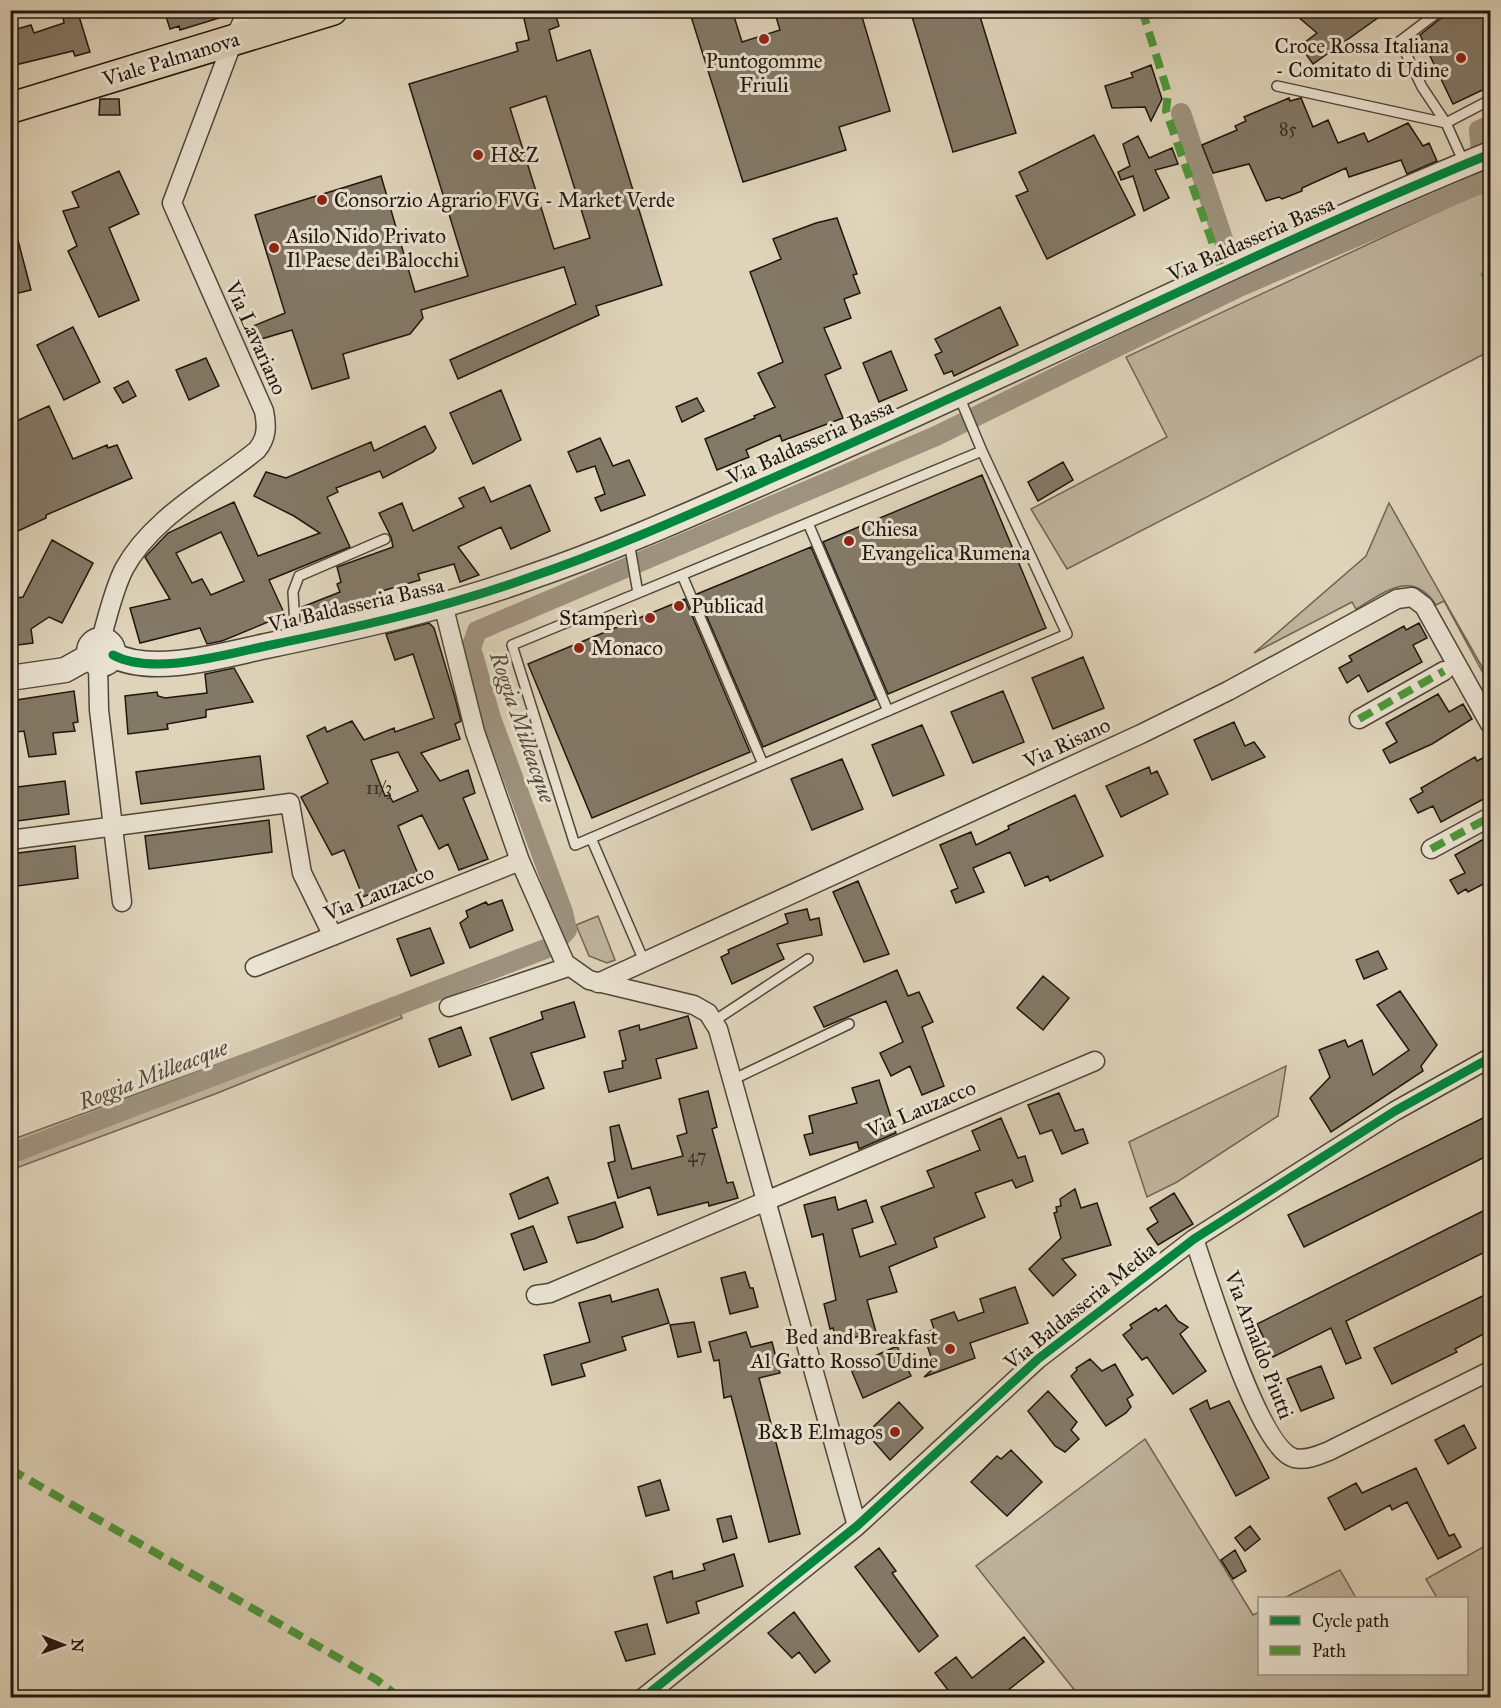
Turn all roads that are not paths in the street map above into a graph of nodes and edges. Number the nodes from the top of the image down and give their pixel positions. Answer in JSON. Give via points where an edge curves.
{"nodes":[{"id":1,"x":248,"y":10,"type":"edge"},
{"id":2,"x":332,"y":10,"type":"edge"},
{"id":3,"x":1441,"y":10,"type":"edge"},
{"id":4,"x":233,"y":41,"type":"junction"},
{"id":5,"x":1277,"y":86,"type":"dead end"},
{"id":6,"x":1491,"y":100,"type":"edge"},
{"id":7,"x":10,"y":108,"type":"edge"},
{"id":8,"x":1446,"y":123,"type":"junction"},
{"id":9,"x":1477,"y":160,"type":"edge"},
{"id":10,"x":962,"y":403,"type":"junction"},
{"id":11,"x":982,"y":452,"type":"junction"},
{"id":12,"x":808,"y":523,"type":"junction"},
{"id":13,"x":385,"y":539,"type":"dead end"},
{"id":14,"x":629,"y":547,"type":"junction"},
{"id":15,"x":682,"y":575,"type":"junction"},
{"id":16,"x":638,"y":593,"type":"junction"},
{"id":17,"x":443,"y":604,"type":"junction"},
{"id":18,"x":296,"y":639,"type":"junction"},
{"id":19,"x":100,"y":654,"type":"junction"},
{"id":20,"x":1444,"y":671,"type":"dead end"},
{"id":21,"x":10,"y":678,"type":"edge"},
{"id":22,"x":888,"y":711,"type":"junction"},
{"id":23,"x":1359,"y":718,"type":"dead end"},
{"id":24,"x":1491,"y":724,"type":"edge"},
{"id":25,"x":763,"y":764,"type":"junction"},
{"id":26,"x":1491,"y":817,"type":"edge"},
{"id":27,"x":112,"y":825,"type":"junction"},
{"id":28,"x":591,"y":838,"type":"junction"},
{"id":29,"x":10,"y":840,"type":"edge"},
{"id":30,"x":1431,"y":849,"type":"dead end"},
{"id":31,"x":519,"y":861,"type":"junction"},
{"id":32,"x":122,"y":902,"type":"dead end"},
{"id":33,"x":333,"y":936,"type":"junction"},
{"id":34,"x":808,"y":959,"type":"dead end"},
{"id":35,"x":564,"y":961,"type":"junction"},
{"id":36,"x":644,"y":961,"type":"junction"},
{"id":37,"x":255,"y":967,"type":"dead end"},
{"id":38,"x":598,"y":983,"type":"junction"},
{"id":39,"x":448,"y":1007,"type":"dead end"},
{"id":40,"x":714,"y":1021,"type":"junction"},
{"id":41,"x":849,"y":1024,"type":"dead end"},
{"id":42,"x":1491,"y":1058,"type":"edge"},
{"id":43,"x":1095,"y":1061,"type":"dead end"},
{"id":44,"x":732,"y":1080,"type":"junction"},
{"id":45,"x":765,"y":1199,"type":"junction"},
{"id":46,"x":1194,"y":1239,"type":"junction"},
{"id":47,"x":536,"y":1295,"type":"dead end"},
{"id":48,"x":1491,"y":1371,"type":"edge"},
{"id":49,"x":857,"y":1526,"type":"junction"},
{"id":50,"x":643,"y":1698,"type":"edge"}],
"edges":[{"from":1,"to":4,"type":"street","name":"Via Lavariano"},
{"from":2,"to":4,"type":"main road","name":"Viale Palmanova"},
{"from":3,"to":8,"type":"lane","via":[[1400,41],[1422,87]]},
{"from":4,"to":7,"type":"main road","name":"Viale Palmanova"},
{"from":4,"to":19,"type":"street","name":"Via Lavariano","via":[[172,203],[264,411],[266,433],[257,450],[163,522],[134,552],[114,594]]},
{"from":5,"to":8,"type":"lane"},
{"from":6,"to":8,"type":"lane"},
{"from":8,"to":9,"type":"lane"},
{"from":9,"to":10,"type":"street","name":"Via Baldasseria Bassa","via":[[1233,265]]},
{"from":10,"to":11,"type":"lane"},
{"from":10,"to":14,"type":"street","name":"Via Baldasseria Bassa"},
{"from":11,"to":12,"type":"lane"},
{"from":11,"to":22,"type":"lane","via":[[1067,634]]},
{"from":12,"to":15,"type":"lane"},
{"from":12,"to":22,"type":"lane"},
{"from":13,"to":18,"type":"lane","name":"Via Baldasseria Bassa","via":[[299,576],[293,592]]},
{"from":14,"to":16,"type":"lane"},
{"from":14,"to":17,"type":"street","name":"Via Baldasseria Bassa"},
{"from":15,"to":16,"type":"lane"},
{"from":15,"to":25,"type":"lane"},
{"from":16,"to":28,"type":"lane","via":[[512,645],[575,845]]},
{"from":17,"to":18,"type":"street","name":"Via Baldasseria Bassa"},
{"from":17,"to":31,"type":"street","via":[[475,732]]},
{"from":18,"to":19,"type":"street","name":"Via Baldasseria Bassa","via":[[144,665]]},
{"from":19,"to":21,"type":"street","via":[[64,670]]},
{"from":19,"to":27,"type":"street","via":[[98,691]]},
{"from":20,"to":23,"type":"street"},
{"from":22,"to":25,"type":"lane"},
{"from":24,"to":36,"type":"street","name":"Via Risano","via":[[1424,606],[1412,597],[1397,599],[1151,729]]},
{"from":25,"to":28,"type":"lane"},
{"from":26,"to":30,"type":"street"},
{"from":27,"to":29,"type":"street"},
{"from":27,"to":32,"type":"street"},
{"from":27,"to":33,"type":"street","via":[[291,803],[302,873]]},
{"from":28,"to":36,"type":"lane"},
{"from":31,"to":33,"type":"street","name":"Via Lauzacco"},
{"from":31,"to":35,"type":"street"},
{"from":33,"to":37,"type":"street","name":"Via Lauzacco"},
{"from":34,"to":40,"type":"lane"},
{"from":35,"to":38,"type":"street"},
{"from":35,"to":39,"type":"street"},
{"from":36,"to":38,"type":"street","name":"Via Risano"},
{"from":38,"to":40,"type":"street","via":[[694,1005]]},
{"from":40,"to":44,"type":"street"},
{"from":41,"to":44,"type":"lane"},
{"from":42,"to":46,"type":"street","name":"Via Baldasseria Media","via":[[1395,1112]]},
{"from":43,"to":45,"type":"street","name":"Via Lauzacco"},
{"from":44,"to":45,"type":"street"},
{"from":45,"to":47,"type":"street","name":"Via Lauzacco","via":[[549,1293]]},
{"from":45,"to":49,"type":"street"},
{"from":46,"to":48,"type":"street","name":"Via Arnaldo Piutti","via":[[1253,1404],[1276,1445],[1293,1458],[1310,1458],[1329,1450]]},
{"from":46,"to":49,"type":"street","name":"Via Baldasseria Media","via":[[1038,1359]]},
{"from":49,"to":50,"type":"street","name":"Via Baldasseria Media"}]}
